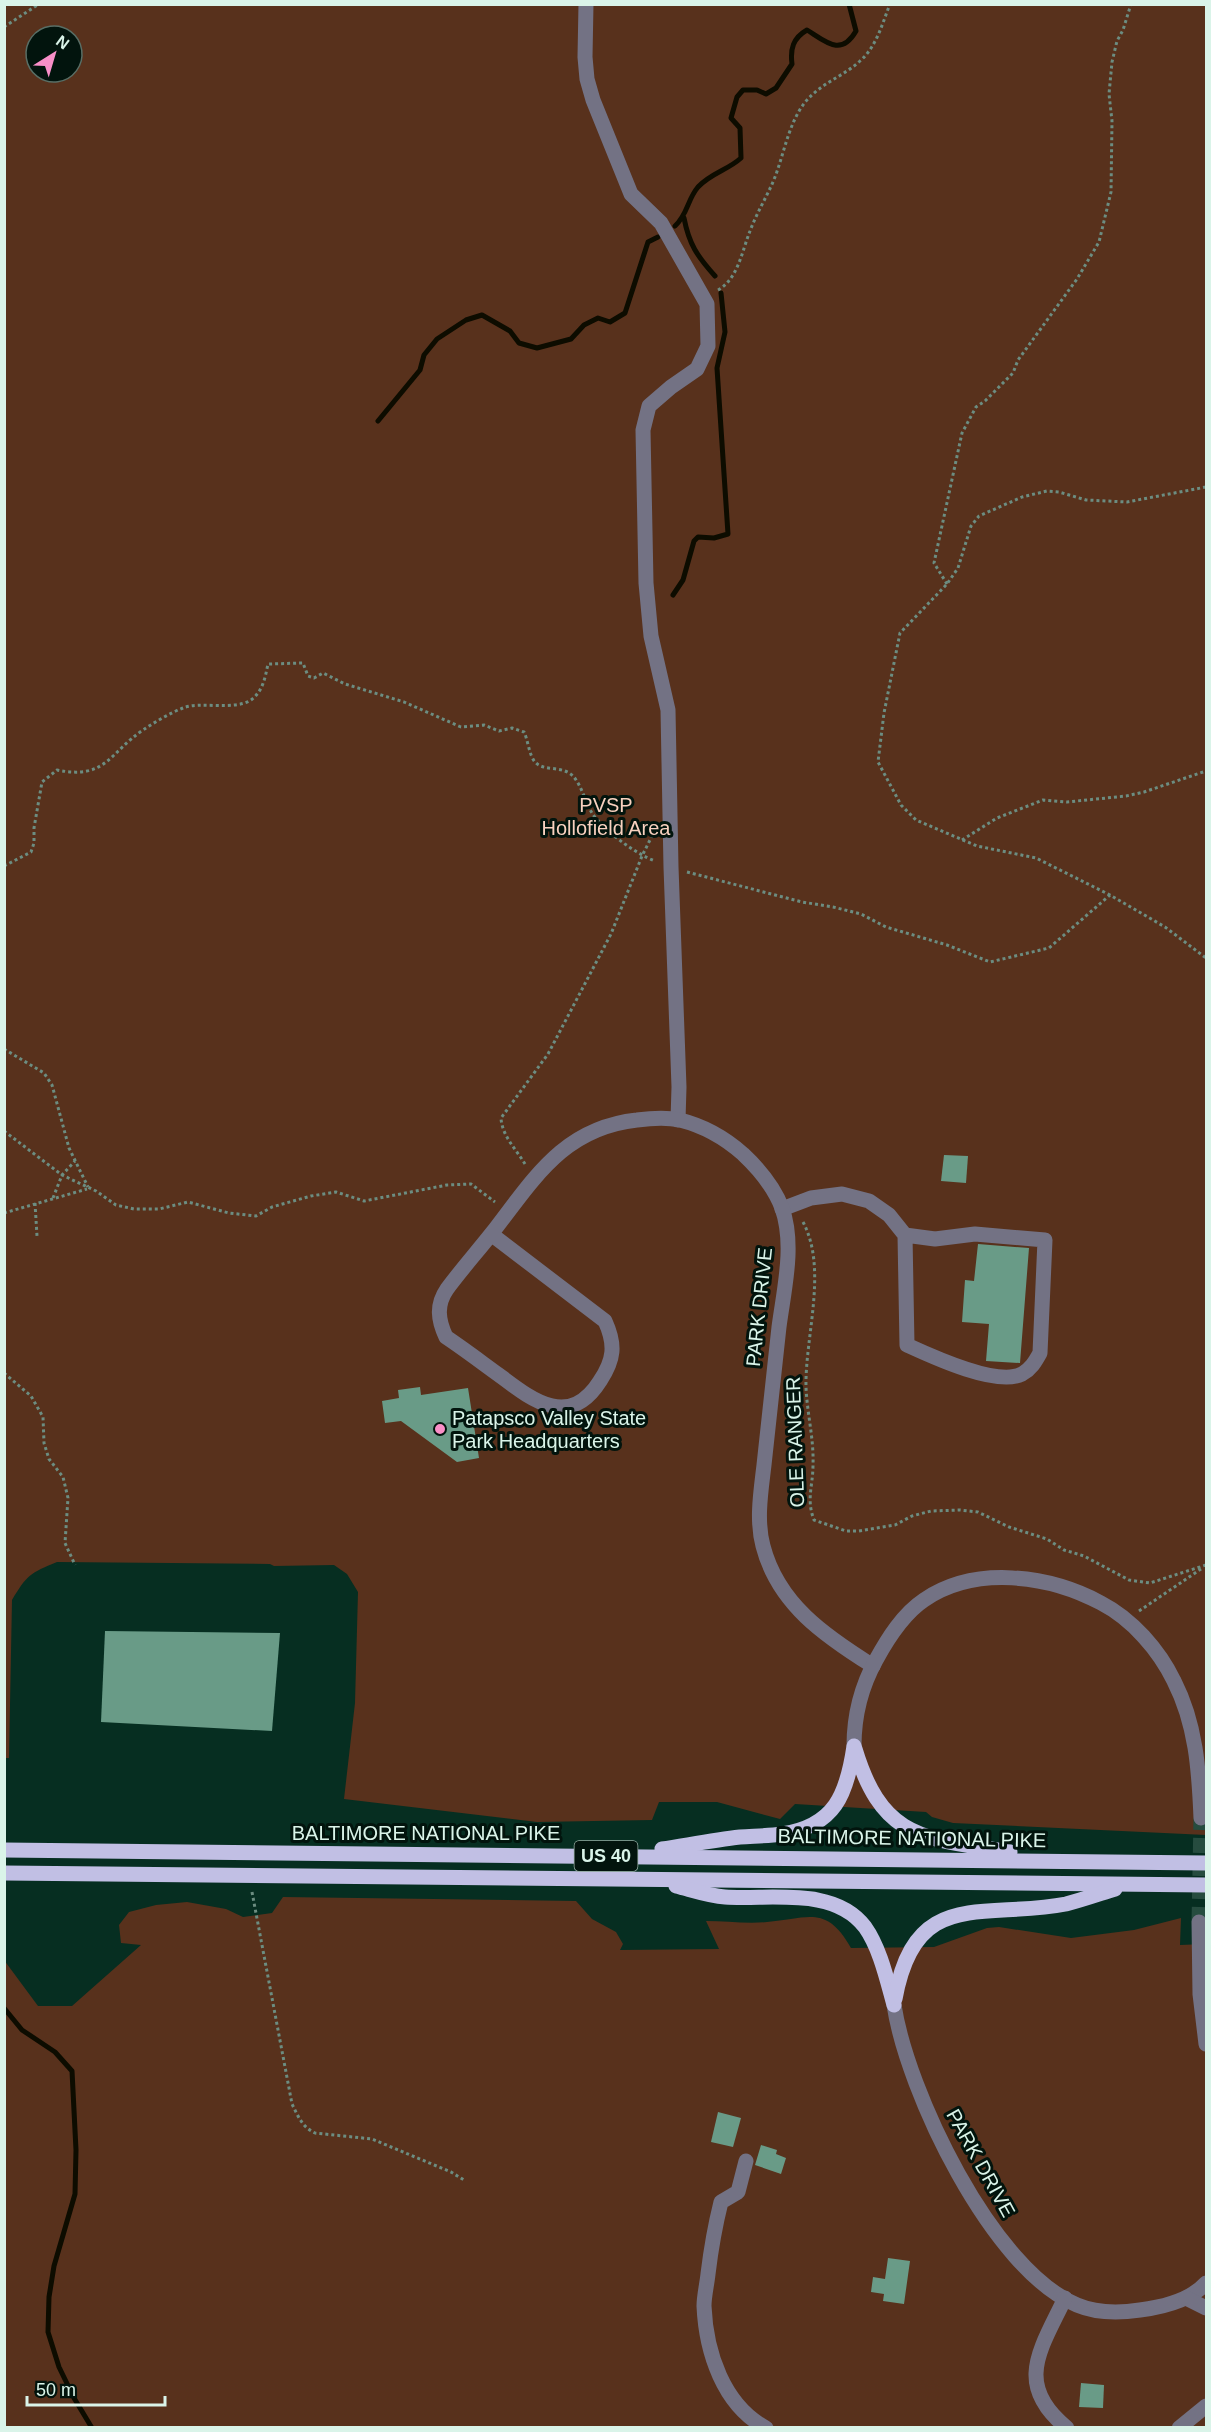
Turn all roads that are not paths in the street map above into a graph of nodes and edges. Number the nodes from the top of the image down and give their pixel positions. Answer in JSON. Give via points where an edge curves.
{"nodes":[{"id":1,"x":586,"y":4,"type":"edge"},
{"id":2,"x":678,"y":1120,"type":"junction"},
{"id":3,"x":788,"y":1207,"type":"junction"},
{"id":4,"x":491,"y":1234,"type":"junction"},
{"id":5,"x":904,"y":1235,"type":"junction"},
{"id":6,"x":873,"y":1666,"type":"junction"},
{"id":7,"x":854,"y":1746,"type":"junction"},
{"id":8,"x":1201,"y":1818,"type":"dead end"},
{"id":9,"x":4,"y":1850,"type":"edge"},
{"id":10,"x":619,"y":1856,"type":"junction"},
{"id":11,"x":1060,"y":1860,"type":"junction"},
{"id":12,"x":1206,"y":1863,"type":"edge"},
{"id":13,"x":4,"y":1874,"type":"edge"},
{"id":14,"x":646,"y":1880,"type":"junction"},
{"id":15,"x":1128,"y":1885,"type":"junction"},
{"id":16,"x":1206,"y":1885,"type":"edge"},
{"id":17,"x":1200,"y":1922,"type":"tunnel mouth"},
{"id":18,"x":894,"y":2005,"type":"junction"},
{"id":19,"x":1206,"y":2044,"type":"edge"},
{"id":20,"x":746,"y":2161,"type":"dead end"},
{"id":21,"x":1206,"y":2283,"type":"edge"},
{"id":22,"x":1065,"y":2298,"type":"junction"},
{"id":23,"x":1186,"y":2298,"type":"junction"},
{"id":24,"x":1206,"y":2308,"type":"edge"},
{"id":25,"x":1206,"y":2406,"type":"edge"},
{"id":26,"x":766,"y":2427,"type":"edge"},
{"id":27,"x":1067,"y":2427,"type":"edge"},
{"id":28,"x":1179,"y":2427,"type":"edge"}],
"edges":[{"from":1,"to":2,"type":"street","via":[[585,57],[593,100],[631,194],[661,223],[707,304],[708,346],[697,369],[649,406],[643,430],[646,583],[651,636],[668,710]]},
{"from":2,"to":3,"type":"street","name":"PARK DRIVE","via":[[709,1130],[736,1147]]},
{"from":2,"to":4,"type":"street","name":"PARK DRIVE","via":[[655,1118],[609,1125],[569,1144],[533,1179]]},
{"from":3,"to":5,"type":"street","via":[[811,1198],[842,1194],[869,1201],[889,1215]]},
{"from":3,"to":6,"type":"street","name":"PARK DRIVE","via":[[788,1251],[760,1498],[762,1544],[777,1581],[800,1612],[831,1640]]},
{"from":4,"to":4,"type":"street","name":"PARK DRIVE","via":[[439,1300],[441,1327],[446,1337],[534,1401],[553,1407],[571,1406],[597,1386],[609,1367],[614,1351],[611,1334],[605,1322]]},
{"from":5,"to":5,"type":"street","via":[[907,1345],[943,1362],[992,1376],[1020,1375],[1033,1366],[1040,1353],[1045,1240],[975,1234],[935,1239]]},
{"from":6,"to":7,"type":"street","via":[[856,1708]]},
{"from":6,"to":8,"type":"street","via":[[897,1626],[923,1600],[941,1590],[984,1578],[1010,1577],[1062,1587],[1103,1603],[1147,1641],[1163,1661],[1185,1705],[1193,1731]]},
{"from":7,"to":10,"type":"main road","via":[[849,1777],[840,1799],[817,1823],[799,1831]]},
{"from":7,"to":11,"type":"main road","via":[[873,1795],[889,1816],[917,1834]]},
{"from":9,"to":10,"type":"main road","name":"BALTIMORE NATIONAL PIKE","number":"US 40"},
{"from":10,"to":11,"type":"main road","name":"BALTIMORE NATIONAL PIKE","number":"US 40"},
{"from":11,"to":12,"type":"main road","name":"BALTIMORE NATIONAL PIKE","number":"US 40"},
{"from":13,"to":14,"type":"main road","number":"US 40"},
{"from":14,"to":15,"type":"main road","number":"US 40"},
{"from":14,"to":18,"type":"main road","via":[[723,1897],[814,1900],[838,1905],[866,1928]]},
{"from":15,"to":16,"type":"main road","number":"US 40"},
{"from":15,"to":18,"type":"main road","via":[[1067,1904],[980,1911],[946,1918],[925,1930],[911,1947],[900,1972]]},
{"from":17,"to":19,"type":"street","via":[[1200,1994]]},
{"from":18,"to":22,"type":"street","name":"PARK DRIVE","via":[[898,2034],[910,2068],[974,2201],[998,2238],[1033,2277]]},
{"from":20,"to":26,"type":"street","via":[[738,2192],[720,2202],[704,2304],[724,2386],[740,2408]]},
{"from":21,"to":23,"type":"street","name":"PARK DRIVE"},
{"from":22,"to":23,"type":"street","name":"PARK DRIVE","via":[[1102,2311],[1126,2312]]},
{"from":22,"to":27,"type":"street","via":[[1038,2357],[1035,2376],[1042,2402]]},
{"from":23,"to":24,"type":"street"},
{"from":25,"to":28,"type":"street"}]}
